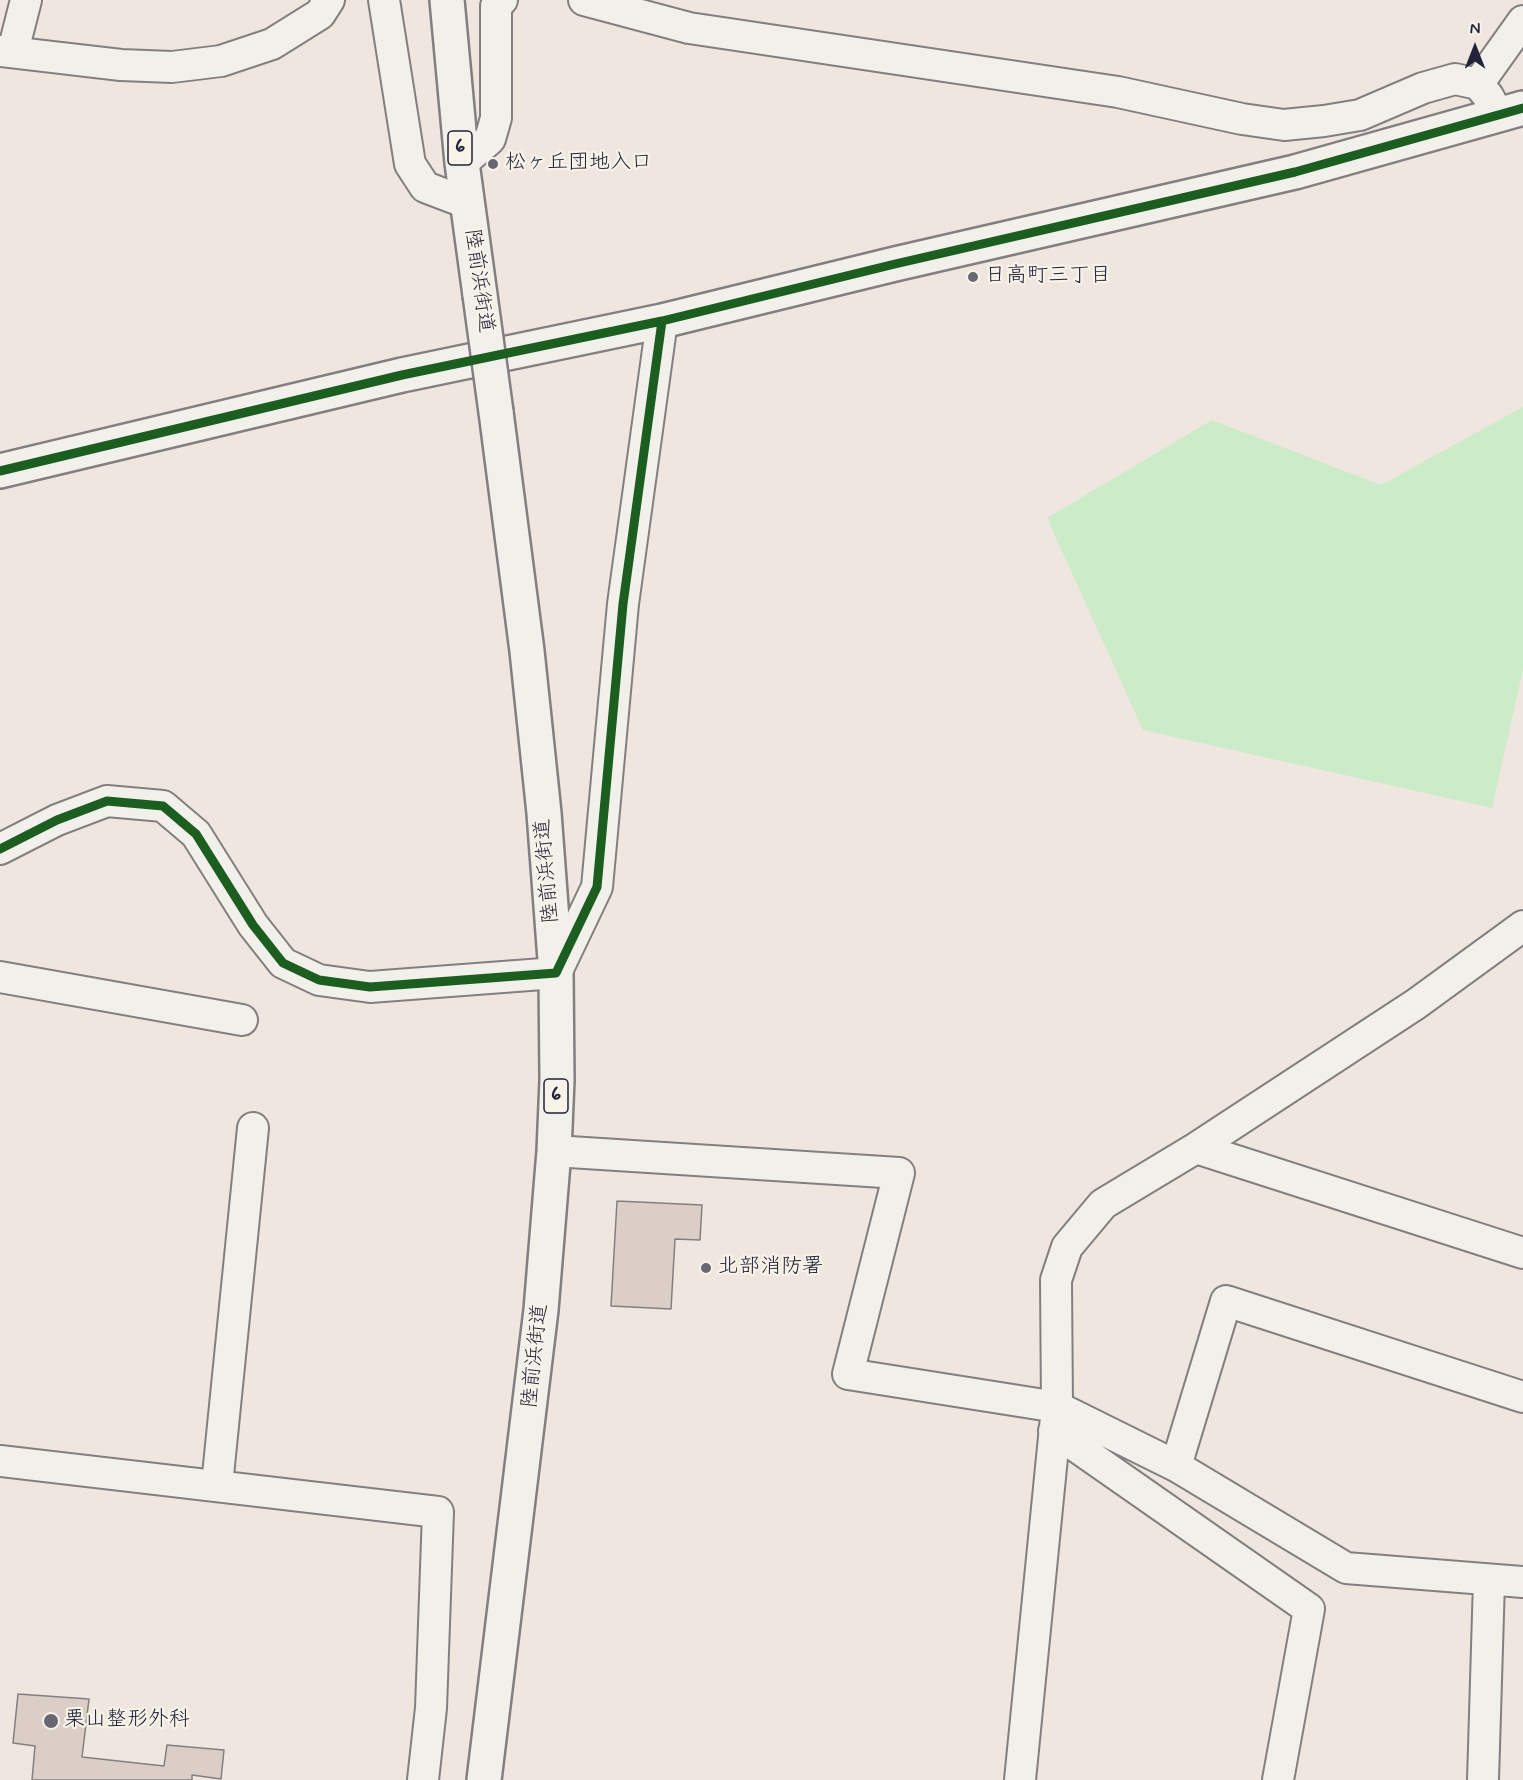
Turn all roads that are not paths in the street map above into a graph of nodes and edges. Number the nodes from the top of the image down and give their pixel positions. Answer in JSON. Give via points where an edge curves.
{"nodes":[{"id":1,"x":26,"y":0,"type":"edge"},
{"id":2,"x":329,"y":0,"type":"edge"},
{"id":3,"x":384,"y":0,"type":"edge"},
{"id":4,"x":447,"y":0,"type":"edge"},
{"id":5,"x":501,"y":0,"type":"edge"},
{"id":6,"x":584,"y":0,"type":"edge"},
{"id":7,"x":1523,"y":21,"type":"edge"},
{"id":8,"x":6,"y":51,"type":"edge"},
{"id":9,"x":1478,"y":84,"type":"junction"},
{"id":10,"x":1511,"y":112,"type":"edge"},
{"id":11,"x":462,"y":163,"type":"junction"},
{"id":12,"x":467,"y":203,"type":"junction"},
{"id":13,"x":662,"y":321,"type":"junction"},
{"id":14,"x":0,"y":471,"type":"edge"},
{"id":15,"x":0,"y":849,"type":"edge"},
{"id":16,"x":1523,"y":926,"type":"edge"},
{"id":17,"x":556,"y":973,"type":"junction"},
{"id":18,"x":0,"y":976,"type":"edge"},
{"id":19,"x":242,"y":1020,"type":"dead end"},
{"id":20,"x":254,"y":1128,"type":"dead end"},
{"id":21,"x":1196,"y":1149,"type":"junction"},
{"id":22,"x":554,"y":1151,"type":"junction"},
{"id":23,"x":1523,"y":1253,"type":"edge"},
{"id":24,"x":1523,"y":1397,"type":"edge"},
{"id":25,"x":1056,"y":1419,"type":"junction"},
{"id":26,"x":0,"y":1461,"type":"edge"},
{"id":27,"x":1176,"y":1466,"type":"junction"},
{"id":28,"x":217,"y":1485,"type":"junction"},
{"id":29,"x":1490,"y":1581,"type":"junction"},
{"id":30,"x":1523,"y":1582,"type":"edge"},
{"id":31,"x":423,"y":1780,"type":"edge"},
{"id":32,"x":484,"y":1780,"type":"edge"},
{"id":33,"x":1020,"y":1780,"type":"edge"},
{"id":34,"x":1278,"y":1780,"type":"edge"},
{"id":35,"x":1483,"y":1780,"type":"edge"}],
"edges":[{"from":1,"to":8,"type":"street"},
{"from":2,"to":8,"type":"street","via":[[320,14],[272,44],[220,62],[172,67],[121,65]]},
{"from":3,"to":12,"type":"street","via":[[410,164],[425,187]]},
{"from":4,"to":11,"type":"main road","name":"陸前浜街道","number":"6"},
{"from":5,"to":11,"type":"street","via":[[496,6],[496,118],[490,139]]},
{"from":6,"to":9,"type":"street","via":[[689,28],[1118,92],[1284,125],[1360,115],[1455,79]]},
{"from":7,"to":9,"type":"street"},
{"from":9,"to":10,"type":"street"},
{"from":10,"to":13,"type":"main road","via":[[1295,172]]},
{"from":11,"to":12,"type":"main road","name":"陸前浜街道","number":"6"},
{"from":12,"to":17,"type":"main road","name":"陸前浜街道","number":"6","bridge":true,"via":[[527,651]]},
{"from":13,"to":14,"type":"main road","via":[[402,375]]},
{"from":13,"to":17,"type":"street","via":[[623,604],[597,886]]},
{"from":15,"to":17,"type":"street","via":[[57,820],[107,801],[163,806],[196,834],[253,925],[283,963],[319,980],[370,987]]},
{"from":16,"to":21,"type":"street","via":[[1416,1004]]},
{"from":17,"to":22,"type":"main road","name":"陸前浜街道","number":"6"},
{"from":18,"to":19,"type":"street"},
{"from":20,"to":28,"type":"street"},
{"from":21,"to":23,"type":"street"},
{"from":21,"to":25,"type":"street","via":[[1103,1204],[1067,1247],[1056,1280]]},
{"from":22,"to":25,"type":"street","via":[[899,1173],[848,1374]]},
{"from":22,"to":32,"type":"main road","name":"陸前浜街道","number":"6","via":[[540,1321]]},
{"from":24,"to":27,"type":"street","via":[[1226,1301]]},
{"from":25,"to":27,"type":"street"},
{"from":25,"to":33,"type":"street"},
{"from":25,"to":34,"type":"street","via":[[1309,1609]]},
{"from":26,"to":28,"type":"street"},
{"from":27,"to":29,"type":"street","via":[[1346,1568]]},
{"from":28,"to":31,"type":"street","via":[[438,1512],[431,1708]]},
{"from":29,"to":30,"type":"street"},
{"from":29,"to":35,"type":"street"}]}
